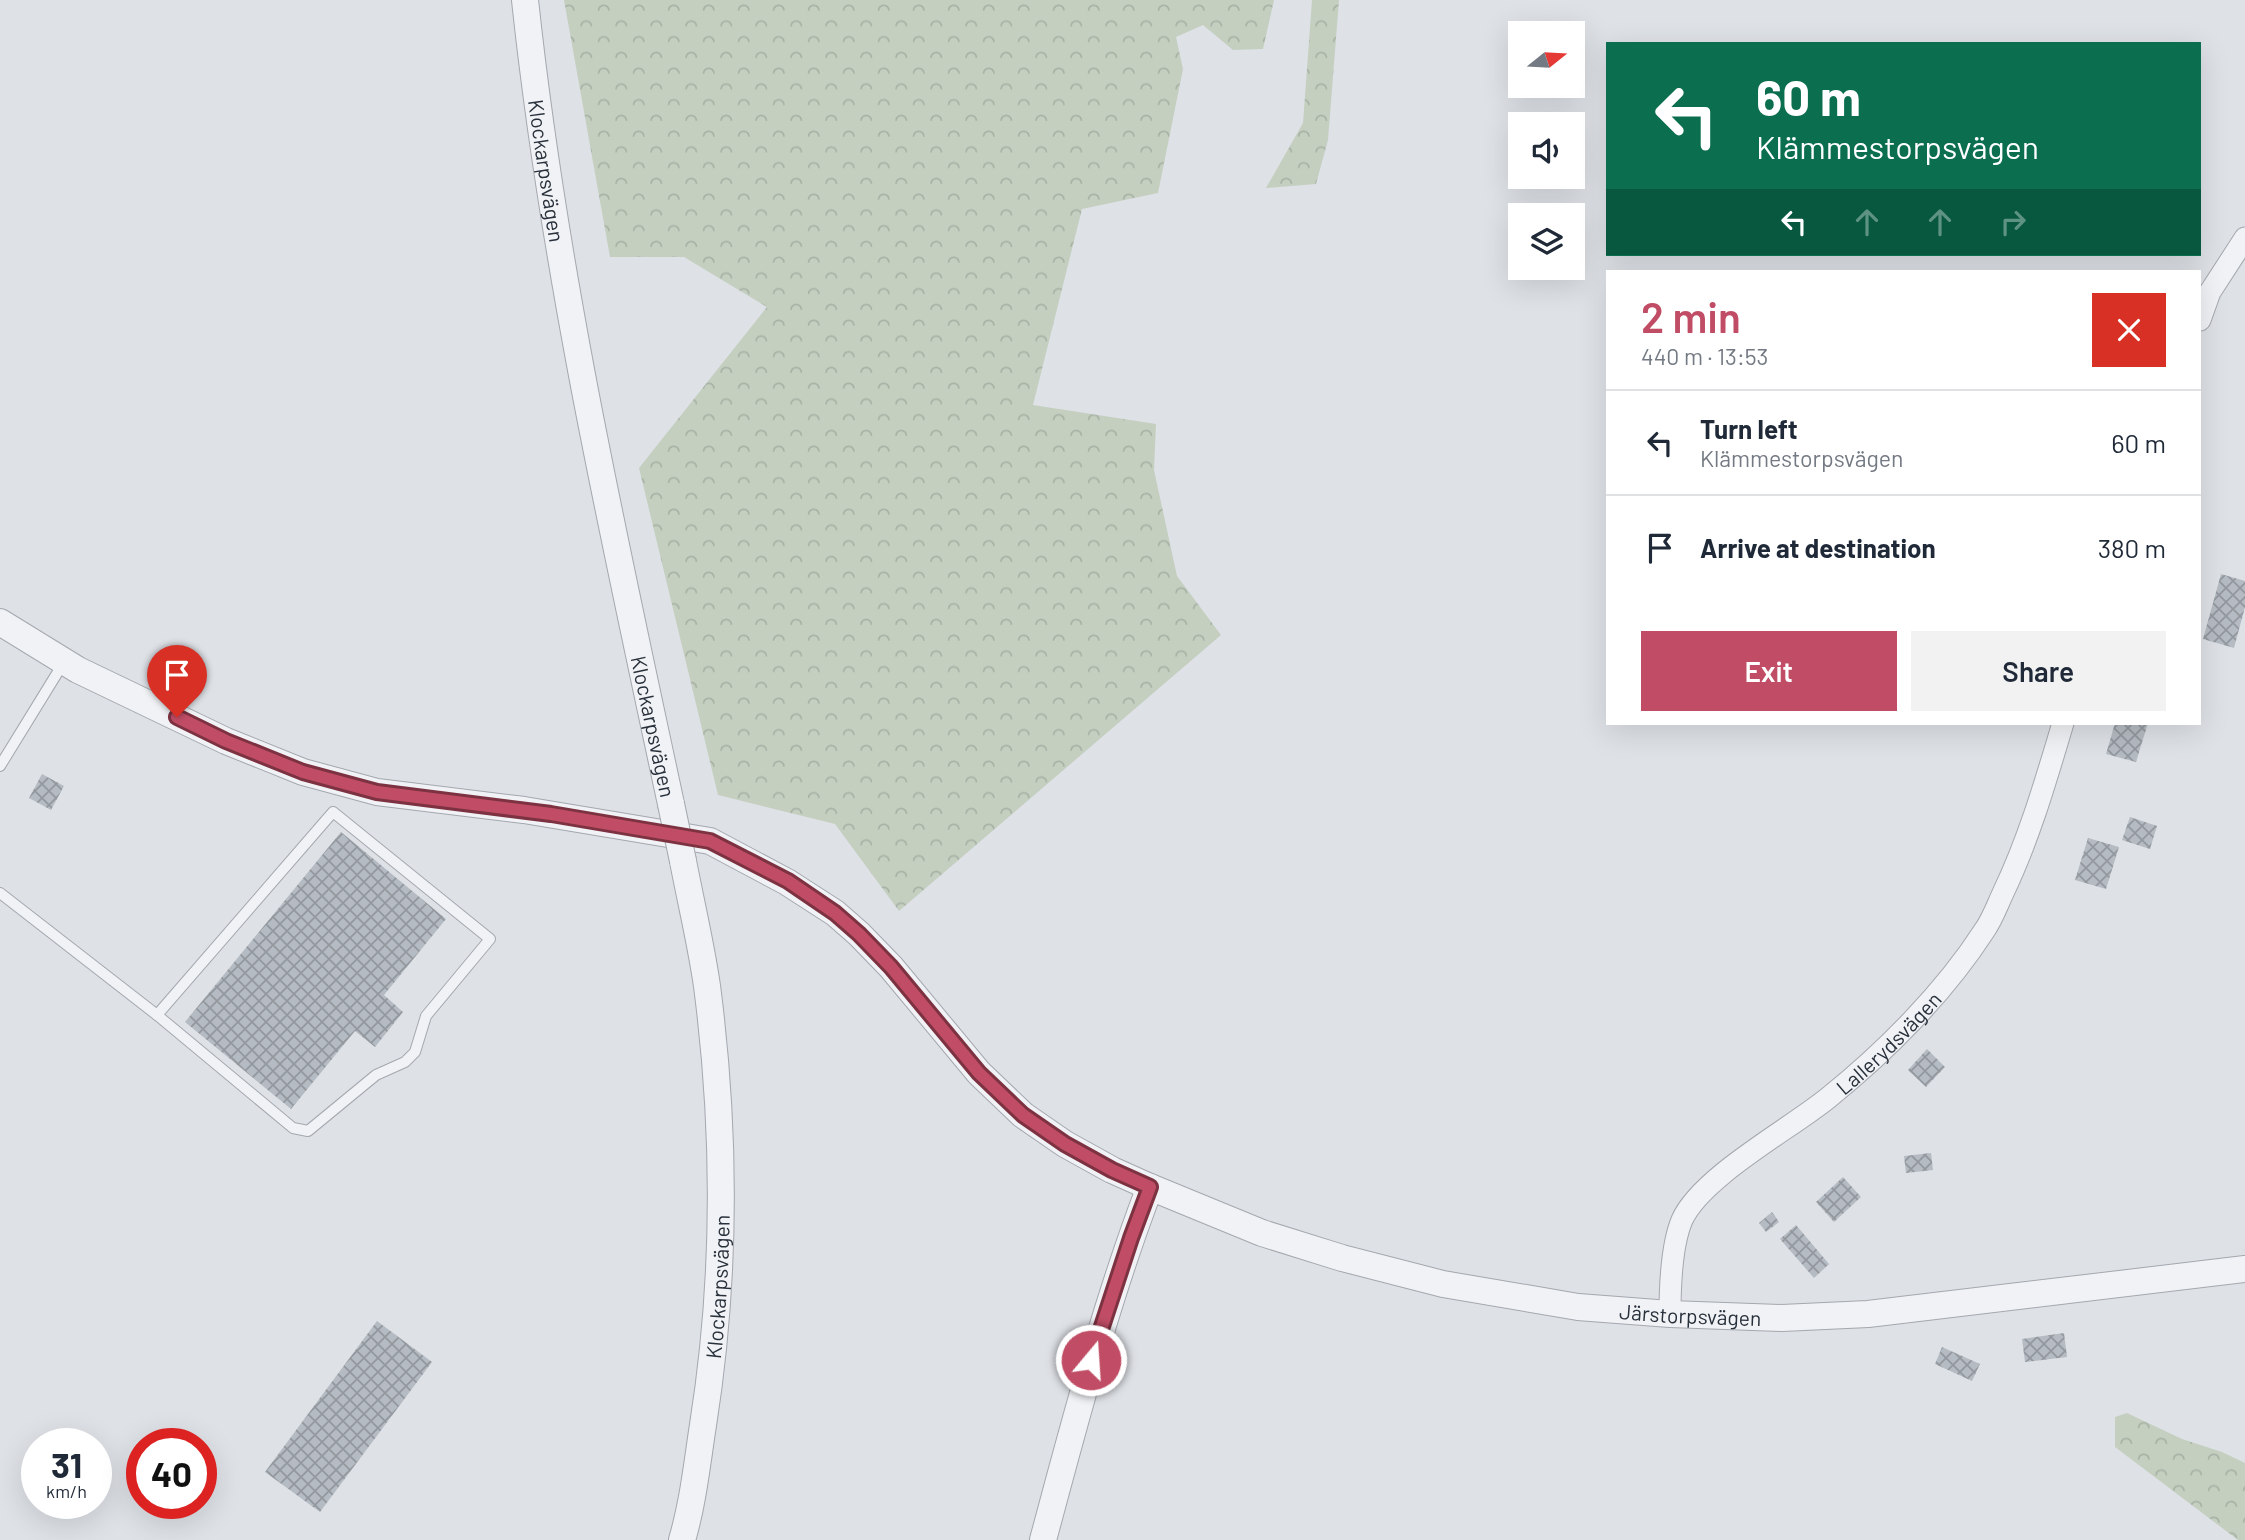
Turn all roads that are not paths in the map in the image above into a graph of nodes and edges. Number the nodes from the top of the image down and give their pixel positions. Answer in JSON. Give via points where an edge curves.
{"nodes":[{"id":1,"x":525,"y":0,"type":"edge"},
{"id":2,"x":2245,"y":238,"type":"edge"},
{"id":3,"x":2201,"y":317,"type":"edge"},
{"id":4,"x":0,"y":622,"type":"edge"},
{"id":5,"x":64,"y":662,"type":"junction"},
{"id":6,"x":2062,"y":725,"type":"edge"},
{"id":7,"x":0,"y":766,"type":"edge"},
{"id":8,"x":0,"y":893,"type":"edge"},
{"id":9,"x":157,"y":1015,"type":"junction"},
{"id":10,"x":1150,"y":1187,"type":"junction"},
{"id":11,"x":2245,"y":1269,"type":"edge"},
{"id":12,"x":1670,"y":1314,"type":"junction"},
{"id":13,"x":681,"y":1540,"type":"edge"},
{"id":14,"x":1043,"y":1540,"type":"edge"}],
"edges":[{"from":1,"to":13,"type":"street","name":"Klockarpsvägen","bridge":true,"via":[[556,230],[706,985],[719,1110],[720,1276],[710,1383]]},
{"from":2,"to":3,"type":"street","via":[[2210,292]]},
{"from":4,"to":5,"type":"street","name":"Järstorpsvägen"},
{"from":5,"to":7,"type":"lane"},
{"from":5,"to":10,"type":"street","name":"Järstorpsvägen","via":[[226,741],[303,772],[377,792],[537,812],[710,841],[788,881],[859,934],[979,1073],[1023,1115],[1065,1144]]},
{"from":6,"to":12,"type":"street","name":"Lallerydsvägen","via":[[2014,870],[1985,930],[1936,993],[1868,1063],[1705,1189],[1682,1219],[1674,1253]]},
{"from":8,"to":9,"type":"lane"},
{"from":9,"to":9,"type":"lane","via":[[293,1128],[308,1131],[376,1075],[405,1062],[415,1052],[426,1016],[490,939],[333,812]]},
{"from":10,"to":12,"type":"street","name":"Järstorpsvägen","via":[[1262,1233],[1392,1272],[1578,1307]]},
{"from":10,"to":14,"type":"street","via":[[1091,1360]]},
{"from":11,"to":12,"type":"street","name":"Järstorpsvägen","via":[[1868,1314],[1782,1318]]}]}
